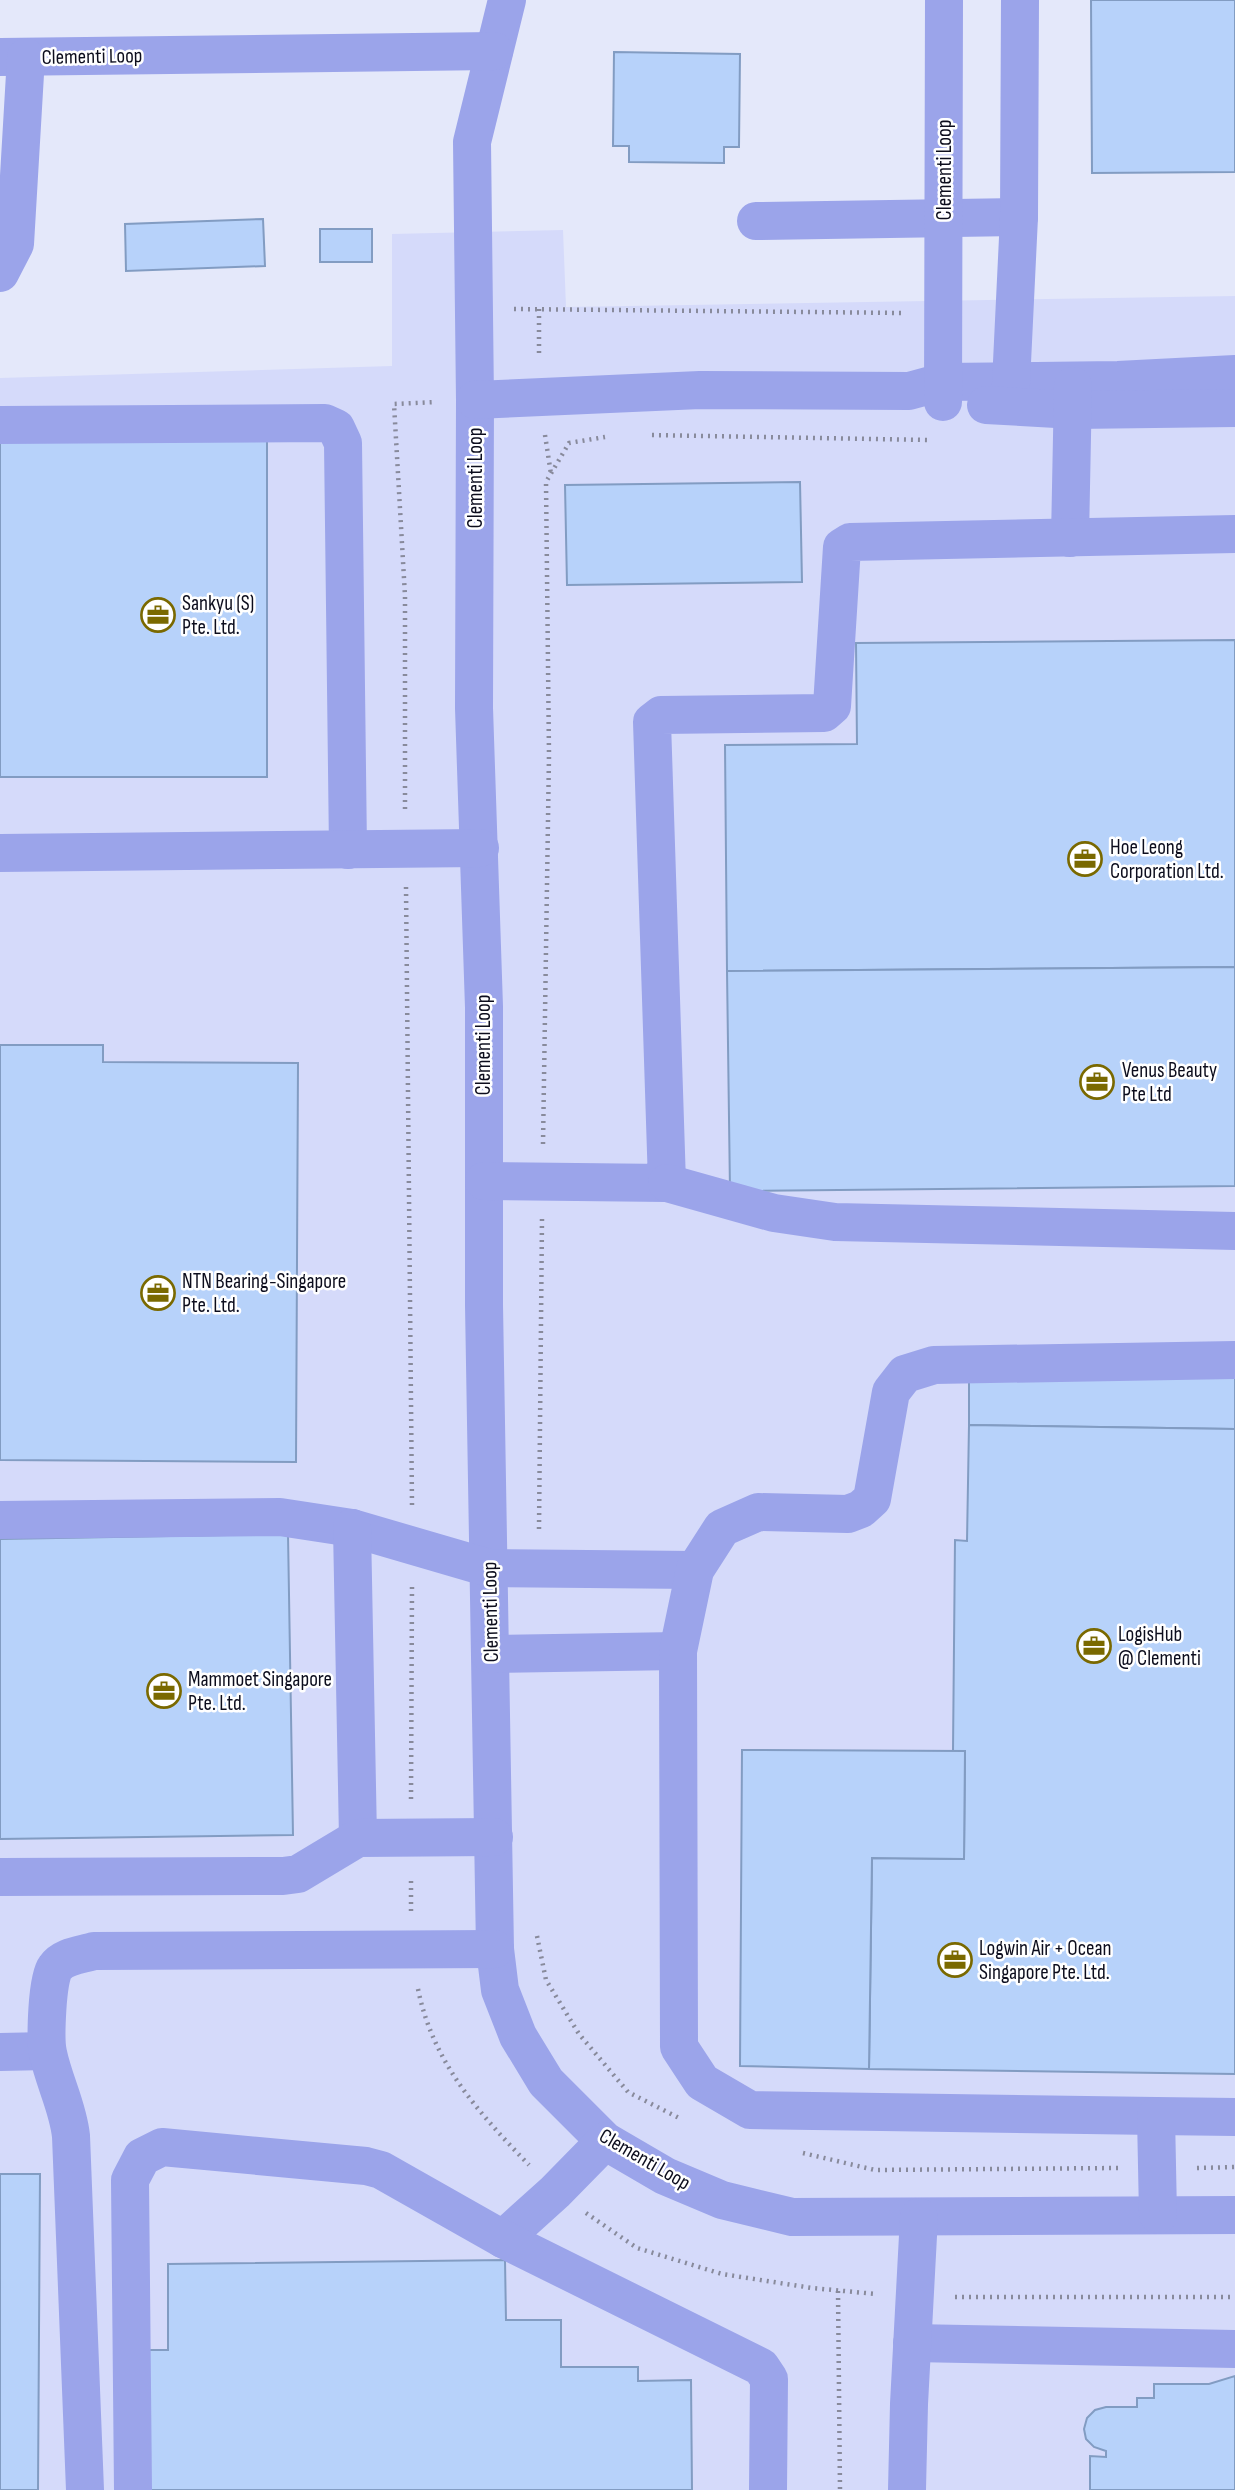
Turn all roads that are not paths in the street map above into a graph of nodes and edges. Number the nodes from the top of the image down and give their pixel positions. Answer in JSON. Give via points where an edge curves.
{"nodes":[{"id":1,"x":507,"y":0,"type":"edge"},
{"id":2,"x":944,"y":0,"type":"edge"},
{"id":3,"x":1020,"y":0,"type":"edge"},
{"id":4,"x":494,"y":51,"type":"junction"},
{"id":5,"x":13,"y":57,"type":"edge"},
{"id":6,"x":1019,"y":217,"type":"junction"},
{"id":7,"x":944,"y":218,"type":"junction"},
{"id":8,"x":756,"y":221,"type":"dead end"},
{"id":9,"x":0,"y":273,"type":"edge"},
{"id":10,"x":1235,"y":374,"type":"edge"},
{"id":11,"x":931,"y":392,"type":"junction"},
{"id":12,"x":1011,"y":393,"type":"junction"},
{"id":13,"x":1073,"y":395,"type":"junction"},
{"id":14,"x":475,"y":400,"type":"junction"},
{"id":15,"x":1235,"y":408,"type":"edge"},
{"id":16,"x":0,"y":425,"type":"edge"},
{"id":17,"x":1235,"y":534,"type":"edge"},
{"id":18,"x":1070,"y":538,"type":"junction"},
{"id":19,"x":480,"y":848,"type":"junction"},
{"id":20,"x":348,"y":850,"type":"junction"},
{"id":21,"x":0,"y":853,"type":"edge"},
{"id":22,"x":484,"y":1181,"type":"junction"},
{"id":23,"x":667,"y":1183,"type":"junction"},
{"id":24,"x":1235,"y":1231,"type":"edge"},
{"id":25,"x":1235,"y":1360,"type":"edge"},
{"id":26,"x":0,"y":1520,"type":"edge"},
{"id":27,"x":352,"y":1528,"type":"junction"},
{"id":28,"x":489,"y":1568,"type":"junction"},
{"id":29,"x":695,"y":1570,"type":"junction"},
{"id":30,"x":678,"y":1651,"type":"junction"},
{"id":31,"x":490,"y":1654,"type":"junction"},
{"id":32,"x":494,"y":1837,"type":"junction"},
{"id":33,"x":358,"y":1838,"type":"junction"},
{"id":34,"x":0,"y":1877,"type":"edge"},
{"id":35,"x":495,"y":1949,"type":"junction"},
{"id":36,"x":47,"y":2051,"type":"junction"},
{"id":37,"x":0,"y":2052,"type":"edge"},
{"id":38,"x":1156,"y":2116,"type":"junction"},
{"id":39,"x":1235,"y":2117,"type":"edge"},
{"id":40,"x":605,"y":2141,"type":"junction"},
{"id":41,"x":1158,"y":2215,"type":"junction"},
{"id":42,"x":1235,"y":2215,"type":"edge"},
{"id":43,"x":919,"y":2217,"type":"junction"},
{"id":44,"x":503,"y":2239,"type":"junction"},
{"id":45,"x":912,"y":2343,"type":"junction"},
{"id":46,"x":1235,"y":2349,"type":"edge"},
{"id":47,"x":85,"y":2490,"type":"edge"},
{"id":48,"x":133,"y":2490,"type":"edge"},
{"id":49,"x":768,"y":2490,"type":"edge"},
{"id":50,"x":907,"y":2490,"type":"edge"}],
"edges":[{"from":1,"to":4,"type":"street","name":"Clementi Loop"},
{"from":2,"to":7,"type":"street","name":"Clementi Loop"},
{"from":3,"to":6,"type":"street"},
{"from":4,"to":5,"type":"street","name":"Clementi Loop"},
{"from":4,"to":14,"type":"street","name":"Clementi Loop","via":[[472,142]]},
{"from":5,"to":9,"type":"street","name":"Clementi Loop","via":[[15,244]]},
{"from":6,"to":7,"type":"street"},
{"from":6,"to":12,"type":"street"},
{"from":7,"to":8,"type":"street"},
{"from":7,"to":11,"type":"street","name":"Clementi Loop","via":[[943,313]]},
{"from":10,"to":13,"type":"street","name":"Clementi Loop","via":[[1118,380]]},
{"from":11,"to":12,"type":"street","name":"Clementi Loop"},
{"from":11,"to":14,"type":"street","name":"Clementi Loop","via":[[701,390]]},
{"from":12,"to":13,"type":"street","name":"Clementi Loop"},
{"from":13,"to":15,"type":"street","name":"Clementi Loop"},
{"from":13,"to":18,"type":"street"},
{"from":14,"to":19,"type":"street","name":"Clementi Loop","via":[[474,708]]},
{"from":16,"to":20,"type":"street","via":[[325,422],[336,428],[342,443]]},
{"from":17,"to":18,"type":"street"},
{"from":18,"to":23,"type":"street","via":[[850,541],[842,547],[832,706],[824,713],[661,715],[652,722]]},
{"from":19,"to":20,"type":"street"},
{"from":19,"to":22,"type":"street","name":"Clementi Loop"},
{"from":20,"to":21,"type":"street"},
{"from":22,"to":23,"type":"street"},
{"from":22,"to":28,"type":"street","name":"Clementi Loop"},
{"from":23,"to":24,"type":"street","via":[[774,1213],[835,1222]]},
{"from":25,"to":29,"type":"street","via":[[934,1364],[905,1374],[891,1392],[872,1499],[862,1509],[848,1514],[758,1512],[722,1528]]},
{"from":26,"to":27,"type":"street","via":[[280,1517]]},
{"from":27,"to":28,"type":"street"},
{"from":27,"to":33,"type":"street"},
{"from":28,"to":29,"type":"street"},
{"from":28,"to":31,"type":"street","name":"Clementi Loop"},
{"from":29,"to":30,"type":"street"},
{"from":30,"to":31,"type":"street"},
{"from":30,"to":38,"type":"street","via":[[679,2047],[702,2082],[750,2110]]},
{"from":31,"to":32,"type":"street","name":"Clementi Loop"},
{"from":32,"to":33,"type":"street"},
{"from":32,"to":35,"type":"street","name":"Clementi Loop"},
{"from":33,"to":34,"type":"street","via":[[298,1874],[283,1876]]},
{"from":35,"to":36,"type":"street","via":[[94,1951],[66,1959],[54,1968],[49,1982]]},
{"from":35,"to":40,"type":"street","name":"Clementi Loop","via":[[500,1990],[518,2036],[546,2082]]},
{"from":36,"to":37,"type":"street"},
{"from":36,"to":47,"type":"street","via":[[69,2116],[71,2136]]},
{"from":38,"to":39,"type":"street"},
{"from":38,"to":41,"type":"street"},
{"from":40,"to":43,"type":"street","name":"Clementi Loop","via":[[664,2176],[722,2200],[792,2217]]},
{"from":40,"to":44,"type":"street"},
{"from":41,"to":42,"type":"street","name":"Clementi Loop"},
{"from":41,"to":43,"type":"street","name":"Clementi Loop"},
{"from":43,"to":45,"type":"street"},
{"from":44,"to":48,"type":"street","via":[[381,2170],[366,2166],[162,2147],[142,2157],[130,2180]]},
{"from":44,"to":49,"type":"street","via":[[761,2367],[769,2379]]},
{"from":45,"to":46,"type":"street"},
{"from":45,"to":50,"type":"street"}]}
